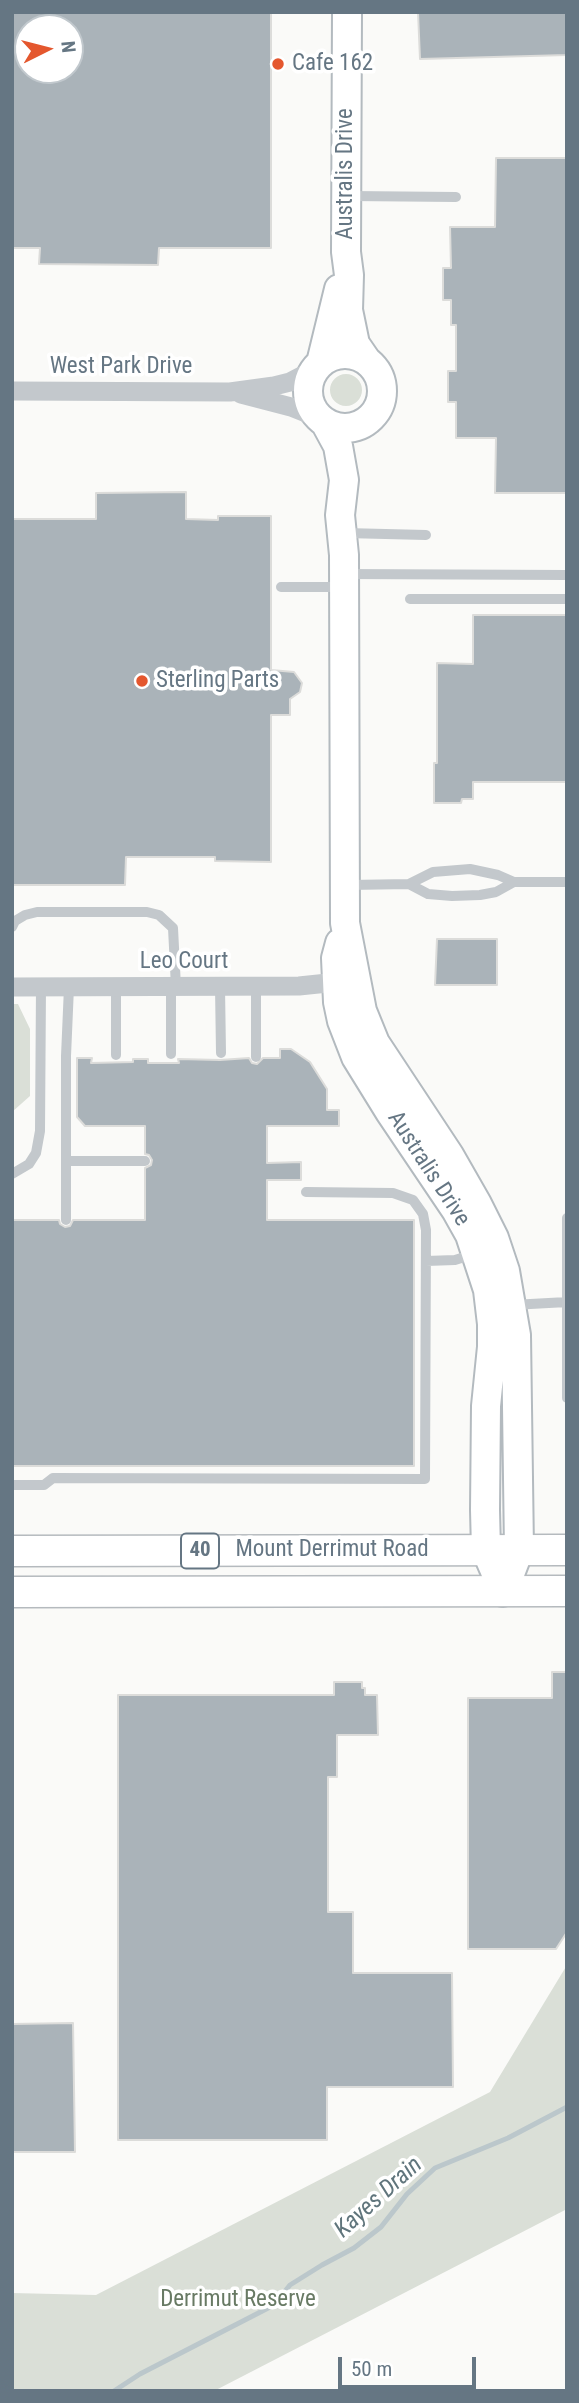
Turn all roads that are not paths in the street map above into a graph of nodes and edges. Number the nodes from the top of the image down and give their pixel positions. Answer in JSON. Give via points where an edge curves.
{"nodes":[{"id":1,"x":347,"y":12,"type":"edge"},
{"id":2,"x":346,"y":196,"type":"junction"},
{"id":3,"x":456,"y":197,"type":"dead end"},
{"id":4,"x":346,"y":252,"type":"junction"},
{"id":5,"x":366,"y":360,"type":"junction"},
{"id":6,"x":319,"y":365,"type":"junction"},
{"id":7,"x":12,"y":391,"type":"edge"},
{"id":8,"x":230,"y":392,"type":"junction"},
{"id":9,"x":369,"y":419,"type":"junction"},
{"id":10,"x":323,"y":421,"type":"junction"},
{"id":11,"x":426,"y":535,"type":"dead end"},
{"id":12,"x":345,"y":557,"type":"junction"},
{"id":13,"x":567,"y":575,"type":"edge"},
{"id":14,"x":281,"y":587,"type":"dead end"},
{"id":15,"x":410,"y":599,"type":"dead end"},
{"id":16,"x":567,"y":599,"type":"edge"},
{"id":17,"x":514,"y":882,"type":"junction"},
{"id":18,"x":567,"y":882,"type":"edge"},
{"id":19,"x":408,"y":884,"type":"junction"},
{"id":20,"x":345,"y":885,"type":"junction"},
{"id":21,"x":12,"y":927,"type":"edge"},
{"id":22,"x":346,"y":981,"type":"junction"},
{"id":23,"x":256,"y":986,"type":"junction"},
{"id":24,"x":12,"y":987,"type":"edge"},
{"id":25,"x":41,"y":987,"type":"junction"},
{"id":26,"x":174,"y":987,"type":"junction"},
{"id":27,"x":220,"y":987,"type":"junction"},
{"id":28,"x":69,"y":988,"type":"junction"},
{"id":29,"x":116,"y":988,"type":"junction"},
{"id":30,"x":221,"y":1054,"type":"dead end"},
{"id":31,"x":116,"y":1055,"type":"dead end"},
{"id":32,"x":171,"y":1055,"type":"dead end"},
{"id":33,"x":256,"y":1057,"type":"dead end"},
{"id":34,"x":145,"y":1160,"type":"dead end"},
{"id":35,"x":66,"y":1161,"type":"junction"},
{"id":36,"x":12,"y":1174,"type":"edge"},
{"id":37,"x":306,"y":1192,"type":"dead end"},
{"id":38,"x":567,"y":1218,"type":"edge"},
{"id":39,"x":66,"y":1220,"type":"dead end"},
{"id":40,"x":486,"y":1248,"type":"junction"},
{"id":41,"x":426,"y":1261,"type":"junction"},
{"id":42,"x":566,"y":1302,"type":"edge"},
{"id":43,"x":501,"y":1306,"type":"junction"},
{"id":44,"x":567,"y":1398,"type":"edge"},
{"id":45,"x":12,"y":1485,"type":"edge"},
{"id":46,"x":486,"y":1550,"type":"junction"},
{"id":47,"x":519,"y":1550,"type":"junction"},
{"id":48,"x":567,"y":1550,"type":"edge"},
{"id":49,"x":12,"y":1551,"type":"edge"},
{"id":50,"x":567,"y":1591,"type":"edge"},
{"id":51,"x":12,"y":1592,"type":"edge"},
{"id":52,"x":503,"y":1592,"type":"junction"}],
"edges":[{"from":1,"to":2,"type":"street","name":"Australis Drive"},
{"from":2,"to":3,"type":"lane"},
{"from":2,"to":4,"type":"street","name":"Australis Drive"},
{"from":4,"to":5,"type":"street","name":"Australis Drive","via":[[350,330]]},
{"from":4,"to":6,"type":"street","name":"Australis Drive"},
{"from":5,"to":6,"type":"street","via":[[343,354]]},
{"from":5,"to":9,"type":"street","via":[[380,378],[382,389],[381,401]]},
{"from":6,"to":8,"type":"street","name":"West Park Drive","via":[[290,382]]},
{"from":6,"to":10,"type":"street","via":[[309,382],[309,398]]},
{"from":7,"to":8,"type":"street","name":"West Park Drive"},
{"from":8,"to":10,"type":"street","name":"West Park Drive","via":[[291,407]]},
{"from":9,"to":10,"type":"street","via":[[344,428]]},
{"from":9,"to":12,"type":"street","name":"Australis Drive"},
{"from":10,"to":12,"type":"street","name":"Australis Drive","via":[[338,446],[343,469]]},
{"from":11,"to":12,"type":"lane"},
{"from":12,"to":13,"type":"lane"},
{"from":12,"to":14,"type":"lane"},
{"from":12,"to":20,"type":"street","name":"Australis Drive"},
{"from":15,"to":16,"type":"lane"},
{"from":17,"to":18,"type":"lane"},
{"from":17,"to":19,"type":"lane","via":[[488,893],[452,896],[428,894]]},
{"from":17,"to":19,"type":"lane","via":[[470,869],[433,872]]},
{"from":19,"to":20,"type":"lane"},
{"from":20,"to":22,"type":"street","name":"Australis Drive"},
{"from":21,"to":26,"type":"lane","via":[[15,921],[37,912],[159,915],[173,928]]},
{"from":22,"to":23,"type":"street","name":"Leo Court"},
{"from":22,"to":40,"type":"street","name":"Australis Drive","via":[[375,1043],[477,1204]]},
{"from":23,"to":27,"type":"street","name":"Leo Court"},
{"from":23,"to":33,"type":"lane"},
{"from":24,"to":25,"type":"street","name":"Leo Court"},
{"from":25,"to":28,"type":"street","name":"Leo Court"},
{"from":25,"to":36,"type":"lane","via":[[40,1131],[29,1164]]},
{"from":26,"to":27,"type":"street","name":"Leo Court"},
{"from":26,"to":29,"type":"street","name":"Leo Court"},
{"from":26,"to":32,"type":"lane"},
{"from":27,"to":30,"type":"lane"},
{"from":28,"to":29,"type":"street","name":"Leo Court"},
{"from":28,"to":35,"type":"lane"},
{"from":29,"to":31,"type":"lane"},
{"from":34,"to":35,"type":"lane"},
{"from":35,"to":39,"type":"lane"},
{"from":37,"to":41,"type":"lane","via":[[393,1193],[413,1200],[425,1221]]},
{"from":38,"to":42,"type":"lane"},
{"from":40,"to":41,"type":"lane","via":[[455,1260]]},
{"from":40,"to":43,"type":"street","name":"Australis Drive","via":[[505,1271]]},
{"from":41,"to":45,"type":"lane","via":[[425,1479],[53,1478],[44,1485]]},
{"from":42,"to":43,"type":"lane"},
{"from":42,"to":44,"type":"lane"},
{"from":43,"to":46,"type":"street","name":"Australis Drive","via":[[486,1406]]},
{"from":43,"to":47,"type":"street","name":"Australis Drive","via":[[517,1385]]},
{"from":46,"to":47,"type":"main road","name":"Mount Derrimut Road","number":"40"},
{"from":46,"to":49,"type":"main road","name":"Mount Derrimut Road","number":"40"},
{"from":46,"to":52,"type":"street"},
{"from":47,"to":48,"type":"main road","name":"Mount Derrimut Road","number":"40"},
{"from":47,"to":52,"type":"street"},
{"from":50,"to":52,"type":"main road","name":"Mount Derrimut Road","number":"40"},
{"from":51,"to":52,"type":"main road","name":"Mount Derrimut Road","number":"40"}]}
